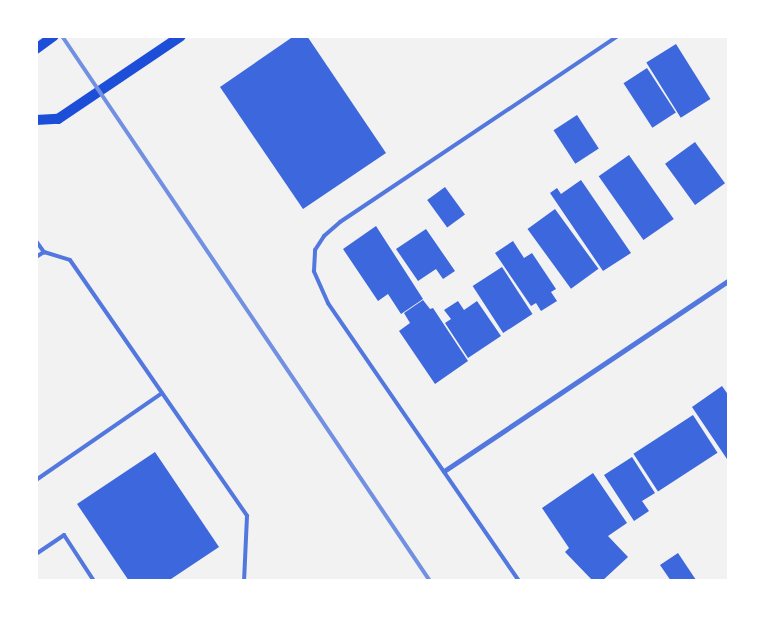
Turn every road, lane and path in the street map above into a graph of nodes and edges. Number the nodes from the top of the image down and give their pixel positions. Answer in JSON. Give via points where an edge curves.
{"nodes":[{"id":1,"x":54,"y":36,"type":"edge"},
{"id":2,"x":181,"y":36,"type":"edge"},
{"id":3,"x":618,"y":36,"type":"edge"},
{"id":4,"x":36,"y":49,"type":"edge"},
{"id":5,"x":36,"y":120,"type":"edge"},
{"id":6,"x":36,"y":241,"type":"edge"},
{"id":7,"x":44,"y":252,"type":"junction"},
{"id":8,"x":36,"y":257,"type":"edge"},
{"id":9,"x":729,"y":280,"type":"edge"},
{"id":10,"x":162,"y":393,"type":"junction"},
{"id":11,"x":444,"y":471,"type":"junction"},
{"id":12,"x":36,"y":480,"type":"edge"},
{"id":13,"x":36,"y":554,"type":"edge"},
{"id":14,"x":94,"y":581,"type":"edge"},
{"id":15,"x":244,"y":581,"type":"edge"},
{"id":16,"x":519,"y":581,"type":"edge"}],
"edges":[{"from":1,"to":4,"type":"main road"},
{"from":2,"to":5,"type":"main road","via":[[58,119]]},
{"from":3,"to":11,"type":"lane","via":[[340,222],[324,236],[315,250],[314,271],[328,303]]},
{"from":6,"to":7,"type":"lane"},
{"from":7,"to":8,"type":"lane"},
{"from":7,"to":10,"type":"lane","via":[[70,260]]},
{"from":9,"to":11,"type":"street"},
{"from":10,"to":12,"type":"lane"},
{"from":10,"to":15,"type":"lane","via":[[247,516]]},
{"from":11,"to":16,"type":"lane"},
{"from":13,"to":14,"type":"lane","via":[[64,535]]}]}
